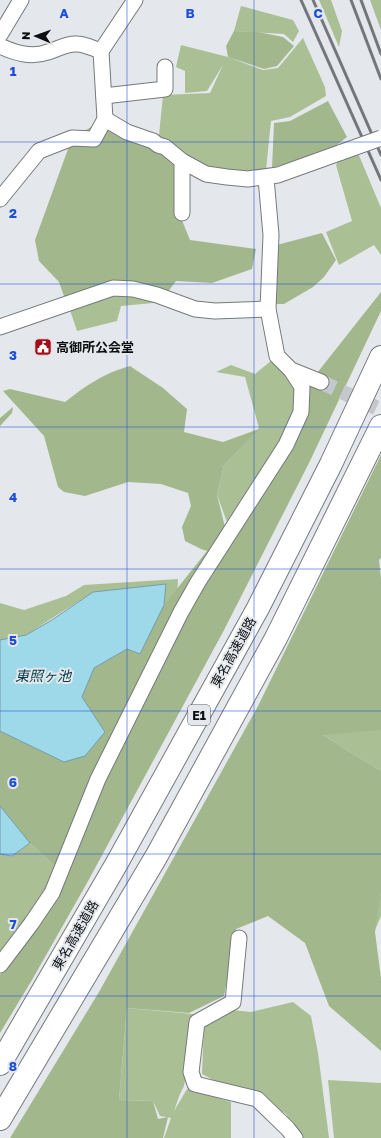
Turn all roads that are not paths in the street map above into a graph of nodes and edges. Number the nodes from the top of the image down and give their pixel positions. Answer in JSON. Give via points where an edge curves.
{"nodes":[{"id":1,"x":21,"y":0,"type":"edge"},
{"id":2,"x":135,"y":0,"type":"edge"},
{"id":3,"x":0,"y":35,"type":"edge"},
{"id":4,"x":0,"y":46,"type":"edge"},
{"id":5,"x":101,"y":51,"type":"junction"},
{"id":6,"x":165,"y":67,"type":"dead end"},
{"id":7,"x":104,"y":96,"type":"junction"},
{"id":8,"x":105,"y":119,"type":"junction"},
{"id":9,"x":381,"y":138,"type":"edge"},
{"id":10,"x":182,"y":161,"type":"junction"},
{"id":11,"x":266,"y":178,"type":"junction"},
{"id":12,"x":0,"y":199,"type":"edge"},
{"id":13,"x":182,"y":213,"type":"dead end"},
{"id":14,"x":268,"y":309,"type":"junction"},
{"id":15,"x":0,"y":327,"type":"edge"},
{"id":16,"x":381,"y":357,"type":"edge"},
{"id":17,"x":291,"y":370,"type":"junction"},
{"id":18,"x":321,"y":382,"type":"tunnel mouth"},
{"id":19,"x":381,"y":426,"type":"edge"},
{"id":20,"x":239,"y":938,"type":"dead end"},
{"id":21,"x":0,"y":965,"type":"edge"},
{"id":22,"x":0,"y":1064,"type":"edge"},
{"id":23,"x":0,"y":1119,"type":"edge"},
{"id":24,"x":295,"y":1138,"type":"edge"}],
"edges":[{"from":1,"to":3,"type":"street"},
{"from":2,"to":5,"type":"street"},
{"from":4,"to":5,"type":"street","via":[[29,56],[78,43]]},
{"from":5,"to":7,"type":"street"},
{"from":6,"to":7,"type":"street","via":[[165,89]]},
{"from":7,"to":8,"type":"street"},
{"from":8,"to":10,"type":"street","via":[[127,132],[165,147]]},
{"from":8,"to":12,"type":"street","via":[[94,139],[72,138],[39,151]]},
{"from":9,"to":11,"type":"street","bridge":true,"via":[[278,176]]},
{"from":10,"to":11,"type":"street","via":[[206,174],[248,179]]},
{"from":10,"to":13,"type":"street"},
{"from":11,"to":14,"type":"street","via":[[271,235]]},
{"from":14,"to":15,"type":"street","via":[[215,311],[195,308],[151,293],[113,288]]},
{"from":14,"to":17,"type":"street","via":[[277,356]]},
{"from":16,"to":22,"type":"highway","name":"東名高速道路","number":"E1","via":[[331,464],[258,608],[120,856]]},
{"from":17,"to":18,"type":"street"},
{"from":17,"to":21,"type":"street","via":[[302,387],[301,412],[286,445],[216,552],[181,612],[98,779],[52,893]]},
{"from":19,"to":23,"type":"highway","number":"E1","via":[[276,638],[156,857]]},
{"from":20,"to":24,"type":"street","via":[[233,1002],[197,1022],[191,1072],[195,1084],[256,1099]]}]}
